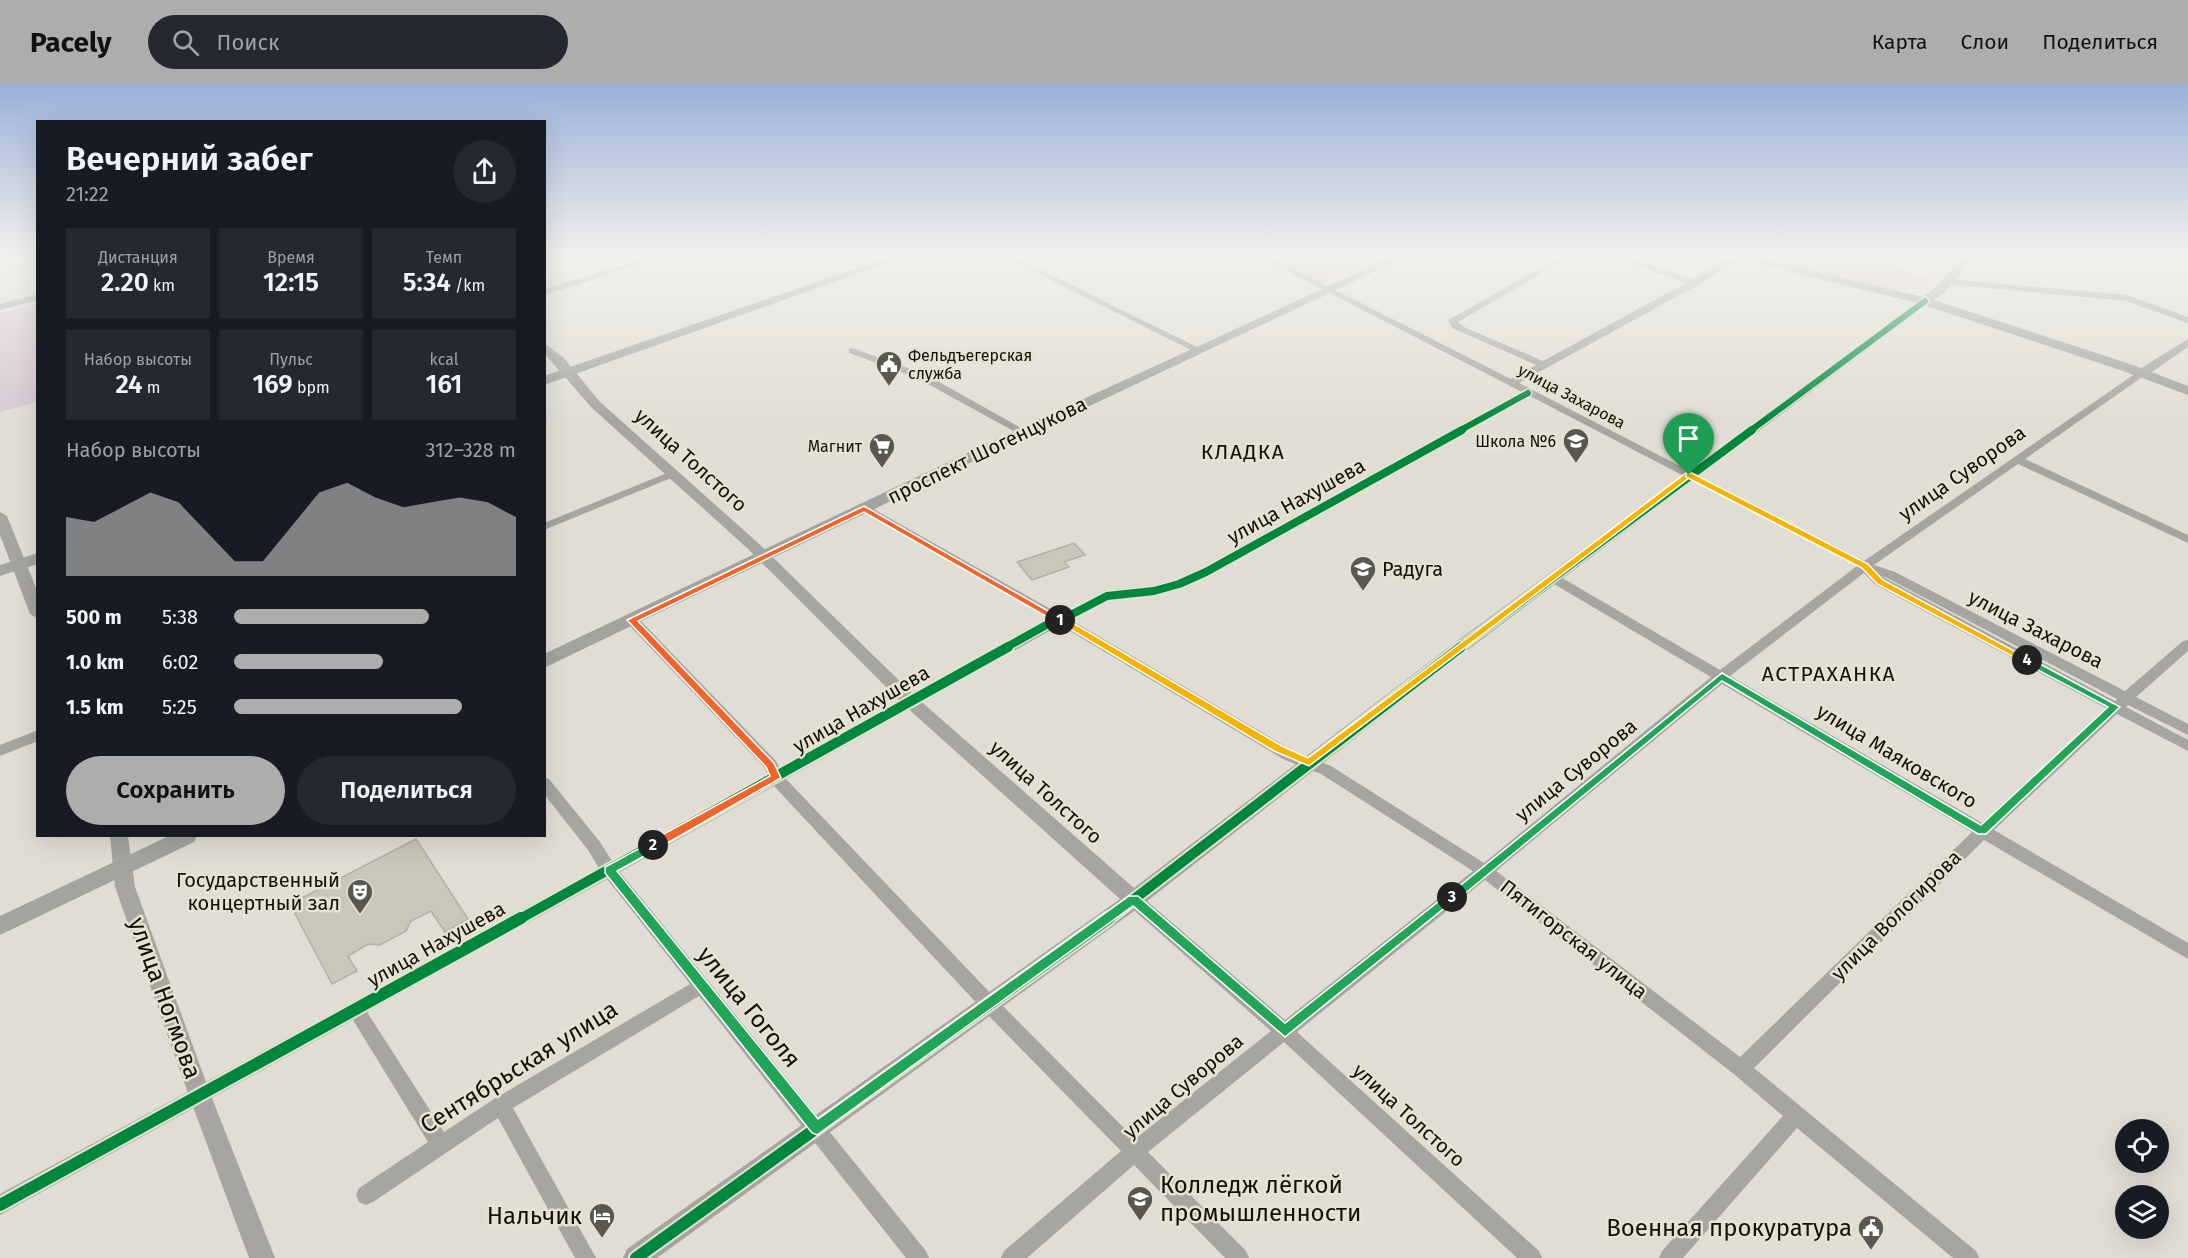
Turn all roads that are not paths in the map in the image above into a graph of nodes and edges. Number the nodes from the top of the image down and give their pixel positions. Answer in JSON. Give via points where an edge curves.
{"nodes":[{"id":1,"x":741,"y":312,"type":"edge"},
{"id":2,"x":1120,"y":312,"type":"edge"},
{"id":3,"x":1281,"y":312,"type":"edge"},
{"id":4,"x":1374,"y":312,"type":"edge"},
{"id":5,"x":1469,"y":312,"type":"edge"},
{"id":6,"x":1643,"y":312,"type":"edge"},
{"id":7,"x":1910,"y":312,"type":"edge"},
{"id":8,"x":1958,"y":312,"type":"edge"},
{"id":9,"x":2165,"y":312,"type":"edge"},
{"id":10,"x":2188,"y":320,"type":"edge"},
{"id":11,"x":2188,"y":342,"type":"edge"},
{"id":12,"x":546,"y":348,"type":"edge"},
{"id":13,"x":1198,"y":350,"type":"junction"},
{"id":14,"x":852,"y":351,"type":"dead end"},
{"id":15,"x":1545,"y":366,"type":"junction"},
{"id":16,"x":568,"y":372,"type":"junction"},
{"id":17,"x":2142,"y":373,"type":"junction"},
{"id":18,"x":546,"y":380,"type":"edge"},
{"id":19,"x":1511,"y":383,"type":"junction"},
{"id":20,"x":2188,"y":391,"type":"edge"},
{"id":21,"x":1528,"y":393,"type":"junction"},
{"id":22,"x":1023,"y":432,"type":"junction"},
{"id":23,"x":2016,"y":459,"type":"junction"},
{"id":24,"x":672,"y":474,"type":"junction"},
{"id":25,"x":1689,"y":475,"type":"junction"},
{"id":26,"x":864,"y":508,"type":"junction"},
{"id":27,"x":0,"y":516,"type":"edge"},
{"id":28,"x":546,"y":525,"type":"edge"},
{"id":29,"x":2188,"y":539,"type":"edge"},
{"id":30,"x":763,"y":556,"type":"junction"},
{"id":31,"x":36,"y":559,"type":"edge"},
{"id":32,"x":18,"y":565,"type":"junction"},
{"id":33,"x":1865,"y":566,"type":"junction"},
{"id":34,"x":0,"y":571,"type":"edge"},
{"id":35,"x":1553,"y":578,"type":"junction"},
{"id":36,"x":36,"y":609,"type":"edge"},
{"id":37,"x":632,"y":620,"type":"junction"},
{"id":38,"x":1061,"y":620,"type":"junction"},
{"id":39,"x":2188,"y":644,"type":"edge"},
{"id":40,"x":546,"y":661,"type":"edge"},
{"id":41,"x":1722,"y":677,"type":"junction"},
{"id":42,"x":909,"y":701,"type":"junction"},
{"id":43,"x":2121,"y":702,"type":"junction"},
{"id":44,"x":2188,"y":730,"type":"edge"},
{"id":45,"x":36,"y":736,"type":"edge"},
{"id":46,"x":2188,"y":746,"type":"edge"},
{"id":47,"x":0,"y":751,"type":"edge"},
{"id":48,"x":1309,"y":762,"type":"junction"},
{"id":49,"x":776,"y":778,"type":"junction"},
{"id":50,"x":546,"y":786,"type":"edge"},
{"id":51,"x":1982,"y":831,"type":"junction"},
{"id":52,"x":119,"y":837,"type":"edge"},
{"id":53,"x":185,"y":837,"type":"edge"},
{"id":54,"x":123,"y":866,"type":"junction"},
{"id":55,"x":609,"y":870,"type":"junction"},
{"id":56,"x":1485,"y":871,"type":"junction"},
{"id":57,"x":1134,"y":900,"type":"junction"},
{"id":58,"x":0,"y":926,"type":"edge"},
{"id":59,"x":2188,"y":952,"type":"edge"},
{"id":60,"x":701,"y":986,"type":"junction"},
{"id":61,"x":990,"y":1005,"type":"junction"},
{"id":62,"x":356,"y":1009,"type":"junction"},
{"id":63,"x":1285,"y":1031,"type":"junction"},
{"id":64,"x":1741,"y":1069,"type":"junction"},
{"id":65,"x":199,"y":1093,"type":"junction"},
{"id":66,"x":501,"y":1105,"type":"junction"},
{"id":67,"x":1796,"y":1115,"type":"junction"},
{"id":68,"x":817,"y":1128,"type":"junction"},
{"id":69,"x":440,"y":1144,"type":"junction"},
{"id":70,"x":1136,"y":1152,"type":"junction"},
{"id":71,"x":366,"y":1195,"type":"dead end"},
{"id":72,"x":0,"y":1205,"type":"edge"},
{"id":73,"x":262,"y":1258,"type":"edge"},
{"id":74,"x":586,"y":1258,"type":"edge"},
{"id":75,"x":636,"y":1258,"type":"edge"},
{"id":76,"x":919,"y":1258,"type":"edge"},
{"id":77,"x":1011,"y":1258,"type":"edge"},
{"id":78,"x":1239,"y":1258,"type":"edge"},
{"id":79,"x":1532,"y":1258,"type":"edge"},
{"id":80,"x":1669,"y":1258,"type":"edge"},
{"id":81,"x":1969,"y":1258,"type":"edge"}],
"edges":[{"from":1,"to":16,"type":"main road"},
{"from":2,"to":13,"type":"street"},
{"from":3,"to":13,"type":"main road","name":"проспект Шогенцукова"},
{"from":4,"to":19,"type":"street","name":"улица Захарова"},
{"from":5,"to":15,"type":"street","via":[[1453,321],[1455,326]]},
{"from":6,"to":15,"type":"street"},
{"from":7,"to":25,"type":"street"},
{"from":8,"to":17,"type":"main road"},
{"from":9,"to":10,"type":"street"},
{"from":11,"to":17,"type":"street","name":"улица Суворова"},
{"from":12,"to":16,"type":"street","name":"улица Толстого","via":[[560,358]]},
{"from":13,"to":22,"type":"main road","name":"проспект Шогенцукова"},
{"from":14,"to":22,"type":"street","via":[[921,376]]},
{"from":15,"to":19,"type":"street"},
{"from":16,"to":18,"type":"main road"},
{"from":16,"to":24,"type":"street","name":"улица Толстого","via":[[596,405]]},
{"from":17,"to":20,"type":"main road"},
{"from":17,"to":23,"type":"street","name":"улица Суворова"},
{"from":19,"to":21,"type":"street","name":"улица Захарова"},
{"from":21,"to":25,"type":"street","name":"улица Захарова"},
{"from":21,"to":38,"type":"street","name":"улица Нахушева","via":[[1206,572],[1154,591],[1107,596]]},
{"from":22,"to":26,"type":"main road","name":"проспект Шогенцукова"},
{"from":23,"to":29,"type":"street"},
{"from":23,"to":33,"type":"street","name":"улица Суворова"},
{"from":24,"to":28,"type":"street"},
{"from":24,"to":30,"type":"street","name":"улица Толстого"},
{"from":25,"to":33,"type":"street","name":"улица Захарова"},
{"from":25,"to":35,"type":"street"},
{"from":26,"to":30,"type":"main road","name":"проспект Шогенцукова"},
{"from":26,"to":38,"type":"street","name":"Пятигорская улица"},
{"from":27,"to":32,"type":"street"},
{"from":30,"to":37,"type":"main road","name":"проспект Шогенцукова"},
{"from":30,"to":42,"type":"street","name":"улица Толстого"},
{"from":31,"to":32,"type":"main road"},
{"from":32,"to":34,"type":"main road"},
{"from":32,"to":36,"type":"street"},
{"from":33,"to":41,"type":"street","name":"улица Суворова"},
{"from":33,"to":43,"type":"street","name":"улица Захарова","via":[[1880,582]]},
{"from":35,"to":41,"type":"street","name":"улица Маяковского"},
{"from":35,"to":48,"type":"street"},
{"from":37,"to":40,"type":"main road","name":"проспект Шогенцукова"},
{"from":37,"to":49,"type":"street","via":[[771,765]]},
{"from":38,"to":42,"type":"street","name":"улица Нахушева"},
{"from":38,"to":48,"type":"street","name":"Пятигорская улица","via":[[1278,748]]},
{"from":39,"to":43,"type":"street","name":"улица Вологирова"},
{"from":41,"to":51,"type":"street","name":"улица Маяковского"},
{"from":41,"to":56,"type":"street","name":"улица Суворова"},
{"from":42,"to":49,"type":"street","name":"улица Нахушева"},
{"from":42,"to":57,"type":"street","name":"улица Толстого"},
{"from":43,"to":44,"type":"street","name":"улица Захарова"},
{"from":43,"to":46,"type":"street","name":"улица Захарова"},
{"from":43,"to":51,"type":"street","name":"улица Вологирова"},
{"from":45,"to":47,"type":"street"},
{"from":48,"to":56,"type":"street","name":"Пятигорская улица"},
{"from":48,"to":57,"type":"street"},
{"from":49,"to":55,"type":"street","name":"улица Нахушева"},
{"from":49,"to":61,"type":"street"},
{"from":50,"to":55,"type":"street","name":"улица Гоголя"},
{"from":51,"to":59,"type":"street","name":"улица Маяковского"},
{"from":51,"to":64,"type":"street","name":"улица Вологирова"},
{"from":52,"to":54,"type":"street","name":"улица Ногмова"},
{"from":53,"to":54,"type":"main road"},
{"from":54,"to":58,"type":"main road"},
{"from":54,"to":65,"type":"street","name":"улица Ногмова","via":[[126,887]]},
{"from":55,"to":60,"type":"street","name":"улица Гоголя"},
{"from":55,"to":62,"type":"street","name":"улица Нахушева"},
{"from":56,"to":63,"type":"street","name":"улица Суворова"},
{"from":56,"to":64,"type":"street","name":"Пятигорская улица"},
{"from":57,"to":61,"type":"street"},
{"from":57,"to":63,"type":"street","name":"улица Толстого"},
{"from":60,"to":66,"type":"street","name":"Сентябрьская улица"},
{"from":60,"to":68,"type":"street","name":"улица Гоголя"},
{"from":61,"to":68,"type":"street"},
{"from":61,"to":70,"type":"street"},
{"from":62,"to":65,"type":"street","name":"улица Нахушева"},
{"from":62,"to":69,"type":"street"},
{"from":63,"to":70,"type":"street","name":"улица Суворова"},
{"from":63,"to":79,"type":"street","name":"улица Толстого"},
{"from":64,"to":67,"type":"street","name":"Пятигорская улица"},
{"from":65,"to":72,"type":"street","name":"улица Нахушева"},
{"from":65,"to":73,"type":"street","name":"улица Ногмова"},
{"from":66,"to":69,"type":"street","name":"Сентябрьская улица"},
{"from":66,"to":74,"type":"street"},
{"from":67,"to":80,"type":"street"},
{"from":67,"to":81,"type":"street","name":"Пятигорская улица"},
{"from":68,"to":75,"type":"street"},
{"from":68,"to":76,"type":"street","name":"улица Гоголя"},
{"from":69,"to":71,"type":"street","name":"Сентябрьская улица"},
{"from":70,"to":77,"type":"street","name":"улица Суворова"},
{"from":70,"to":78,"type":"street"}]}
